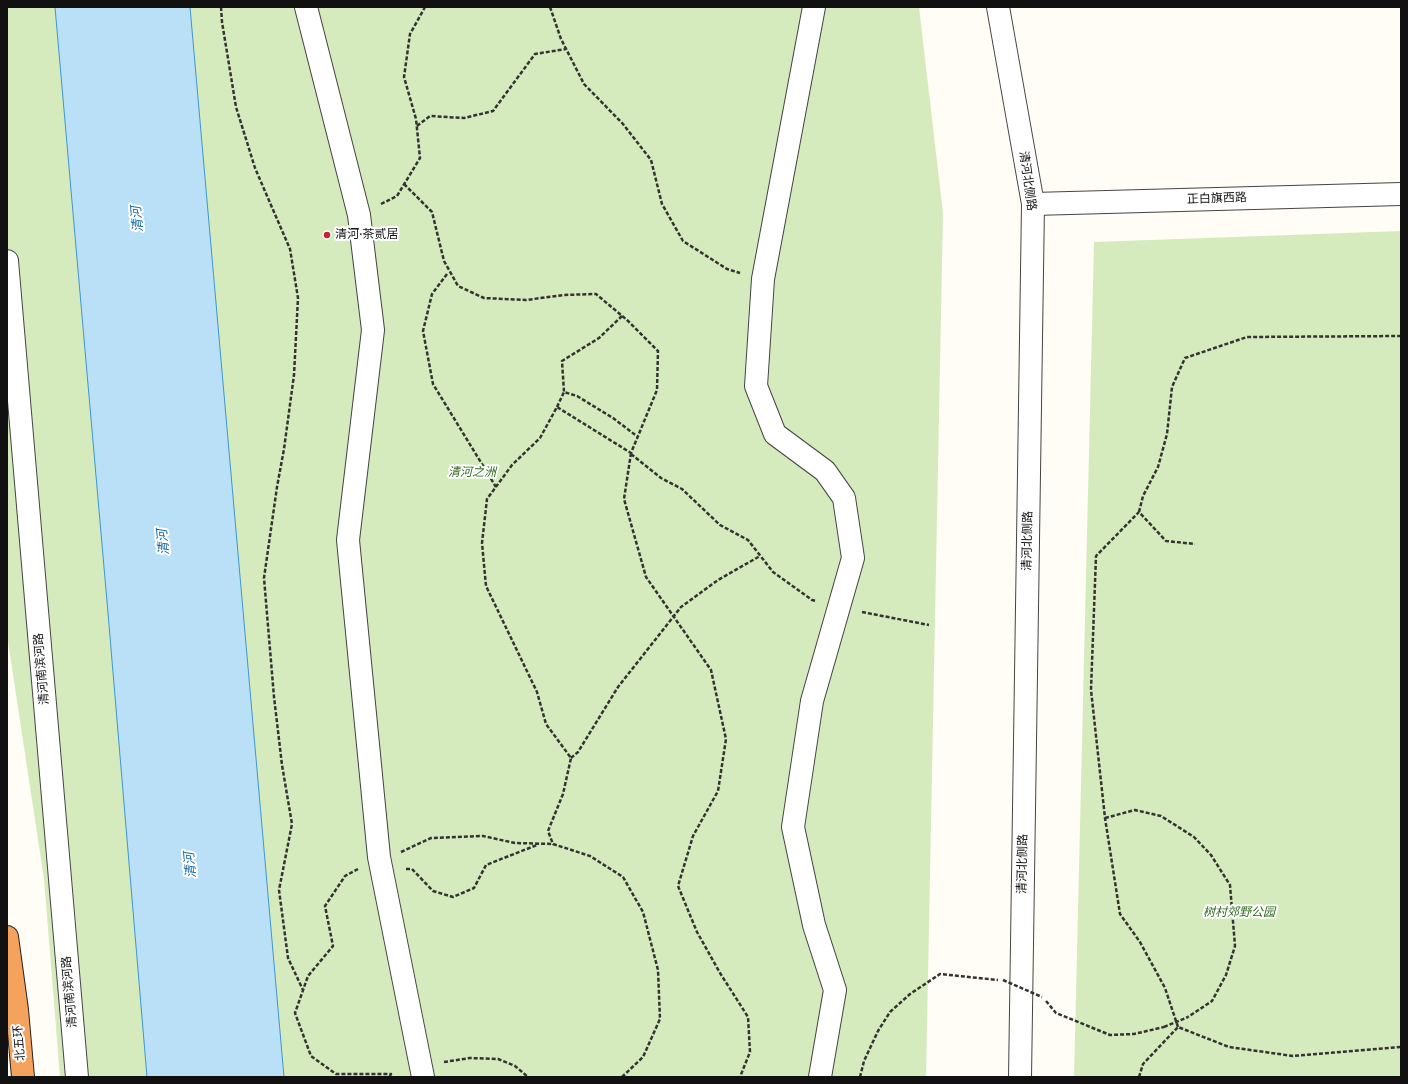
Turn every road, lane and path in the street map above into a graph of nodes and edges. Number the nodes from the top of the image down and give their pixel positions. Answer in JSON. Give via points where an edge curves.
{"nodes":[{"id":1,"x":221,"y":7,"type":"edge"},
{"id":2,"x":306,"y":7,"type":"edge"},
{"id":3,"x":424,"y":7,"type":"edge"},
{"id":4,"x":550,"y":7,"type":"edge"},
{"id":5,"x":814,"y":7,"type":"edge"},
{"id":6,"x":998,"y":7,"type":"edge"},
{"id":7,"x":566,"y":49,"type":"junction"},
{"id":8,"x":416,"y":126,"type":"junction"},
{"id":9,"x":404,"y":184,"type":"junction"},
{"id":10,"x":1401,"y":194,"type":"edge"},
{"id":11,"x":1033,"y":204,"type":"junction"},
{"id":12,"x":359,"y":215,"type":"junction"},
{"id":13,"x":7,"y":261,"type":"edge"},
{"id":14,"x":448,"y":274,"type":"dead end"},
{"id":15,"x":763,"y":279,"type":"junction"},
{"id":16,"x":622,"y":316,"type":"junction"},
{"id":17,"x":1401,"y":336,"type":"edge"},
{"id":18,"x":564,"y":392,"type":"junction"},
{"id":19,"x":557,"y":407,"type":"junction"},
{"id":20,"x":638,"y":437,"type":"junction"},
{"id":21,"x":631,"y":453,"type":"junction"},
{"id":22,"x":496,"y":487,"type":"junction"},
{"id":23,"x":1139,"y":512,"type":"junction"},
{"id":24,"x":1195,"y":544,"type":"dead end"},
{"id":25,"x":760,"y":556,"type":"junction"},
{"id":26,"x":839,"y":608,"type":"junction"},
{"id":27,"x":673,"y":617,"type":"junction"},
{"id":28,"x":929,"y":625,"type":"dead end"},
{"id":29,"x":571,"y":758,"type":"junction"},
{"id":30,"x":1105,"y":818,"type":"junction"},
{"id":31,"x":539,"y":844,"type":"dead end"},
{"id":32,"x":381,"y":869,"type":"junction"},
{"id":33,"x":7,"y":937,"type":"edge"},
{"id":34,"x":303,"y":990,"type":"dead end"},
{"id":35,"x":1178,"y":1027,"type":"junction"},
{"id":36,"x":1401,"y":1047,"type":"edge"},
{"id":37,"x":421,"y":1071,"type":"edge"},
{"id":38,"x":336,"y":1074,"type":"dead end"},
{"id":39,"x":23,"y":1077,"type":"edge"},
{"id":40,"x":77,"y":1077,"type":"edge"},
{"id":41,"x":338,"y":1077,"type":"edge"},
{"id":42,"x":528,"y":1077,"type":"edge"},
{"id":43,"x":622,"y":1077,"type":"edge"},
{"id":44,"x":740,"y":1077,"type":"edge"},
{"id":45,"x":820,"y":1077,"type":"edge"},
{"id":46,"x":860,"y":1077,"type":"edge"},
{"id":47,"x":1020,"y":1077,"type":"edge"},
{"id":48,"x":1138,"y":1077,"type":"edge"}],
"edges":[{"from":1,"to":34,"type":"path","via":[[236,107],[255,168],[290,249],[298,298],[294,375],[264,578],[274,697],[292,824],[279,890],[288,958]]},
{"from":2,"to":12,"type":"street"},
{"from":3,"to":8,"type":"path","via":[[410,34],[404,77]]},
{"from":4,"to":7,"type":"path","via":[[560,39]]},
{"from":5,"to":15,"type":"street"},
{"from":6,"to":11,"type":"street","name":"清河北侧路"},
{"from":7,"to":8,"type":"path","via":[[535,54],[493,111],[464,118],[430,116]]},
{"from":7,"to":15,"type":"path","via":[[584,84],[623,124],[651,160],[662,204],[683,241],[727,270]]},
{"from":8,"to":9,"type":"path","via":[[420,158]]},
{"from":9,"to":12,"type":"path","via":[[397,196]]},
{"from":9,"to":16,"type":"path","via":[[432,212],[444,261],[458,286],[484,298],[526,300],[596,294]]},
{"from":10,"to":11,"type":"street","name":"正白旗西路"},
{"from":11,"to":47,"type":"street","name":"清河北侧路"},
{"from":12,"to":32,"type":"street","via":[[373,330],[348,540]]},
{"from":13,"to":40,"type":"street","name":"清河南滨河路"},
{"from":14,"to":22,"type":"path","via":[[432,294],[423,330],[433,384]]},
{"from":15,"to":26,"type":"street","via":[[756,386],[775,434],[825,471],[844,498],[853,558]]},
{"from":16,"to":18,"type":"path","via":[[599,338],[562,361]]},
{"from":16,"to":20,"type":"path","via":[[658,351],[657,390]]},
{"from":17,"to":23,"type":"path","via":[[1247,337],[1185,358],[1172,387],[1167,434],[1158,467],[1143,496]]},
{"from":18,"to":19,"type":"path"},
{"from":18,"to":20,"type":"path","via":[[577,396]]},
{"from":19,"to":21,"type":"path"},
{"from":19,"to":22,"type":"path","via":[[540,438],[512,465]]},
{"from":20,"to":21,"type":"path"},
{"from":21,"to":25,"type":"path","via":[[661,478],[682,489],[720,525],[748,540]]},
{"from":21,"to":27,"type":"path","via":[[624,499],[646,577]]},
{"from":22,"to":29,"type":"path","via":[[487,499],[482,542],[486,586],[537,692],[546,724]]},
{"from":23,"to":24,"type":"path","via":[[1166,541]]},
{"from":23,"to":30,"type":"path","via":[[1096,556],[1091,690]]},
{"from":25,"to":26,"type":"path","via":[[773,572],[812,600]]},
{"from":25,"to":27,"type":"path","via":[[718,580],[681,607]]},
{"from":26,"to":28,"type":"path"},
{"from":26,"to":45,"type":"street","via":[[812,701],[793,827],[814,925],[835,990]]},
{"from":27,"to":29,"type":"path","via":[[618,687],[578,752]]},
{"from":27,"to":44,"type":"path","via":[[711,670],[726,739],[718,792],[693,836],[678,886],[697,932],[748,1017],[750,1052]]},
{"from":29,"to":43,"type":"path","via":[[563,794],[548,831],[553,844],[590,856],[623,877],[643,912],[658,970],[660,1019],[643,1057]]},
{"from":30,"to":35,"type":"path","via":[[1120,914],[1140,942],[1165,988]]},
{"from":30,"to":46,"type":"path","bridge":true,"via":[[1135,810],[1161,816],[1194,837],[1211,855],[1230,885],[1235,946],[1226,975],[1212,1001],[1188,1017],[1164,1027],[1134,1034],[1110,1035],[1056,1013],[1042,997],[1003,980],[940,974],[890,1012],[864,1061]]},
{"from":31,"to":32,"type":"path","via":[[486,864],[474,888],[453,896],[433,891],[412,869]]},
{"from":32,"to":37,"type":"street"},
{"from":33,"to":39,"type":"highway","name":"北五环"},
{"from":35,"to":36,"type":"path","via":[[1229,1047],[1293,1056]]},
{"from":35,"to":48,"type":"path","via":[[1143,1064]]},
{"from":37,"to":42,"type":"path","via":[[432,1062],[470,1058],[498,1059],[515,1066]]},
{"from":38,"to":41,"type":"path"}]}
